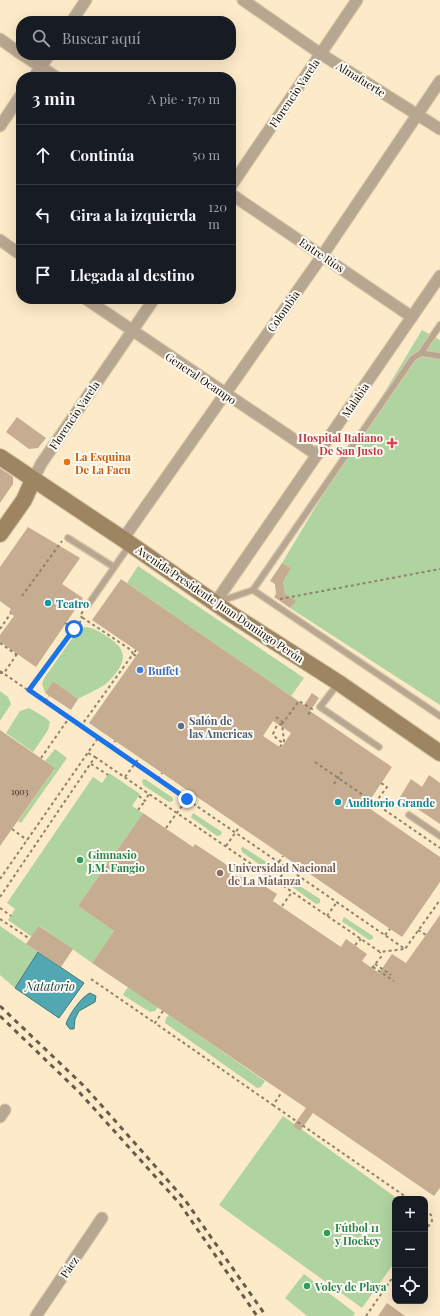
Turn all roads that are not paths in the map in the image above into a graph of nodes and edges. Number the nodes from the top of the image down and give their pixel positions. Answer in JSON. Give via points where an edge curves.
{"nodes":[{"id":1,"x":86,"y":0,"type":"edge"},
{"id":2,"x":243,"y":0,"type":"edge"},
{"id":3,"x":357,"y":0,"type":"edge"},
{"id":4,"x":75,"y":16,"type":"edge"},
{"id":5,"x":0,"y":39,"type":"edge"},
{"id":6,"x":16,"y":50,"type":"edge"},
{"id":7,"x":321,"y":54,"type":"junction"},
{"id":8,"x":30,"y":60,"type":"edge"},
{"id":9,"x":45,"y":60,"type":"edge"},
{"id":10,"x":40,"y":67,"type":"junction"},
{"id":11,"x":37,"y":72,"type":"edge"},
{"id":12,"x":48,"y":72,"type":"edge"},
{"id":13,"x":440,"y":80,"type":"edge"},
{"id":14,"x":16,"y":102,"type":"edge"},
{"id":15,"x":417,"y":113,"type":"junction"},
{"id":16,"x":0,"y":126,"type":"edge"},
{"id":17,"x":440,"y":129,"type":"edge"},
{"id":18,"x":236,"y":179,"type":"edge"},
{"id":19,"x":236,"y":197,"type":"edge"},
{"id":20,"x":0,"y":240,"type":"edge"},
{"id":21,"x":16,"y":251,"type":"edge"},
{"id":22,"x":322,"y":256,"type":"junction"},
{"id":23,"x":440,"y":276,"type":"edge"},
{"id":24,"x":93,"y":304,"type":"edge"},
{"id":25,"x":150,"y":304,"type":"edge"},
{"id":26,"x":412,"y":317,"type":"junction"},
{"id":27,"x":440,"y":325,"type":"edge"},
{"id":28,"x":132,"y":330,"type":"junction"},
{"id":29,"x":421,"y":353,"type":"junction"},
{"id":30,"x":440,"y":356,"type":"edge"},
{"id":31,"x":225,"y":394,"type":"junction"},
{"id":32,"x":317,"y":455,"type":"junction"},
{"id":33,"x":0,"y":457,"type":"edge"},
{"id":34,"x":33,"y":480,"type":"junction"},
{"id":35,"x":0,"y":534,"type":"edge"},
{"id":36,"x":68,"y":538,"type":"road end"},
{"id":37,"x":127,"y":542,"type":"junction"},
{"id":38,"x":114,"y":567,"type":"junction"},
{"id":39,"x":253,"y":590,"type":"junction"},
{"id":40,"x":215,"y":603,"type":"junction"},
{"id":41,"x":88,"y":605,"type":"dead end"},
{"id":42,"x":339,"y":683,"type":"junction"},
{"id":43,"x":440,"y":716,"type":"edge"},
{"id":44,"x":379,"y":747,"type":"dead end"},
{"id":45,"x":440,"y":753,"type":"edge"},
{"id":46,"x":409,"y":815,"type":"dead end"},
{"id":47,"x":440,"y":836,"type":"edge"},
{"id":48,"x":102,"y":1218,"type":"dead end"},
{"id":49,"x":36,"y":1316,"type":"edge"}],
"edges":[{"from":1,"to":4,"type":"street"},
{"from":2,"to":7,"type":"street","name":"Almafuerte"},
{"from":3,"to":7,"type":"street","name":"Florencio Varela"},
{"from":5,"to":6,"type":"street"},
{"from":7,"to":15,"type":"street","name":"Almafuerte"},
{"from":7,"to":18,"type":"street","name":"Florencio Varela"},
{"from":8,"to":10,"type":"street"},
{"from":9,"to":10,"type":"street"},
{"from":10,"to":11,"type":"street"},
{"from":10,"to":12,"type":"street"},
{"from":13,"to":15,"type":"street","name":"Colombia"},
{"from":14,"to":16,"type":"street"},
{"from":15,"to":17,"type":"street","name":"Almafuerte"},
{"from":15,"to":22,"type":"street","name":"Colombia"},
{"from":19,"to":22,"type":"street","name":"Entre Ríos"},
{"from":20,"to":21,"type":"street"},
{"from":22,"to":26,"type":"street","name":"Entre Ríos"},
{"from":22,"to":31,"type":"street","name":"Colombia"},
{"from":23,"to":26,"type":"street","name":"Malabia"},
{"from":24,"to":28,"type":"street","name":"General Ocampo"},
{"from":25,"to":28,"type":"street","name":"Florencio Varela"},
{"from":26,"to":32,"type":"street","name":"Malabia"},
{"from":27,"to":29,"type":"lane"},
{"from":28,"to":31,"type":"street","name":"General Ocampo"},
{"from":28,"to":34,"type":"street","name":"Florencio Varela","via":[[41,464]]},
{"from":29,"to":30,"type":"lane"},
{"from":29,"to":39,"type":"lane","via":[[413,358]]},
{"from":31,"to":32,"type":"street","name":"General Ocampo"},
{"from":31,"to":37,"type":"street","name":"Colombia"},
{"from":32,"to":40,"type":"street","name":"Malabia"},
{"from":33,"to":34,"type":"main road","name":"Avenida Presidente Juan Domingo Perón"},
{"from":34,"to":35,"type":"main road","name":"Florencio Varela","via":[[24,500]]},
{"from":34,"to":37,"type":"main road","name":"Avenida Presidente Juan Domingo Perón"},
{"from":36,"to":38,"type":"lane"},
{"from":37,"to":38,"type":"lane"},
{"from":37,"to":40,"type":"main road","name":"Avenida Presidente Juan Domingo Perón"},
{"from":38,"to":41,"type":"lane"},
{"from":39,"to":40,"type":"lane"},
{"from":39,"to":43,"type":"lane"},
{"from":40,"to":42,"type":"main road","name":"Avenida Presidente Juan Domingo Perón"},
{"from":42,"to":44,"type":"lane","via":[[320,706]]},
{"from":42,"to":45,"type":"main road","name":"Avenida Presidente Juan Domingo Perón"},
{"from":46,"to":47,"type":"lane"},
{"from":48,"to":49,"type":"street","name":"Páez"}]}
